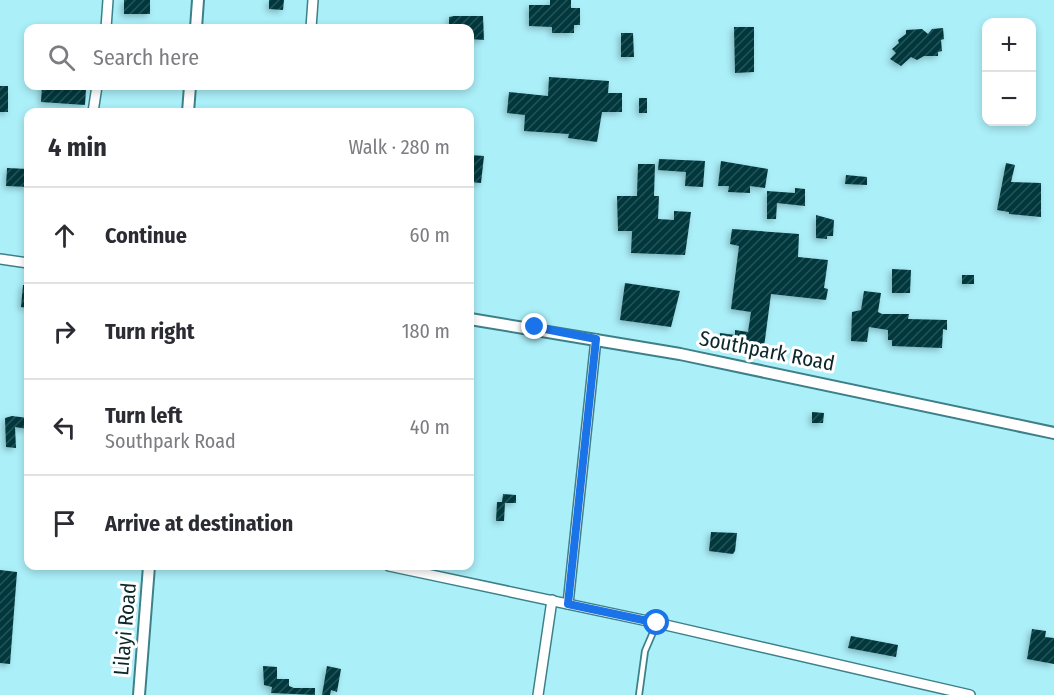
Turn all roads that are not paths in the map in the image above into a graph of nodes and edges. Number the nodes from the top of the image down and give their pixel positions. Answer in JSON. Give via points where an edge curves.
{"nodes":[{"id":1,"x":108,"y":0,"type":"edge"},
{"id":2,"x":198,"y":0,"type":"edge"},
{"id":3,"x":313,"y":0,"type":"edge"},
{"id":4,"x":106,"y":24,"type":"edge"},
{"id":5,"x":195,"y":24,"type":"edge"},
{"id":6,"x":311,"y":24,"type":"edge"},
{"id":7,"x":96,"y":90,"type":"edge"},
{"id":8,"x":190,"y":90,"type":"edge"},
{"id":9,"x":94,"y":108,"type":"edge"},
{"id":10,"x":188,"y":108,"type":"edge"},
{"id":11,"x":0,"y":259,"type":"edge"},
{"id":12,"x":24,"y":262,"type":"edge"},
{"id":13,"x":474,"y":320,"type":"edge"},
{"id":14,"x":596,"y":339,"type":"junction"},
{"id":15,"x":1054,"y":433,"type":"edge"},
{"id":16,"x":149,"y":570,"type":"edge"},
{"id":17,"x":407,"y":570,"type":"edge"},
{"id":18,"x":552,"y":600,"type":"junction"},
{"id":19,"x":568,"y":604,"type":"junction"},
{"id":20,"x":657,"y":623,"type":"junction"},
{"id":21,"x":139,"y":695,"type":"edge"},
{"id":22,"x":538,"y":695,"type":"edge"},
{"id":23,"x":639,"y":695,"type":"edge"},
{"id":24,"x":970,"y":695,"type":"edge"}],
"edges":[{"from":1,"to":4,"type":"street"},
{"from":2,"to":5,"type":"street"},
{"from":3,"to":6,"type":"street"},
{"from":7,"to":9,"type":"street"},
{"from":8,"to":10,"type":"street"},
{"from":11,"to":12,"type":"street"},
{"from":13,"to":14,"type":"street","name":"Southpark Road"},
{"from":14,"to":15,"type":"street","name":"Southpark Road","via":[[818,381]]},
{"from":14,"to":19,"type":"street"},
{"from":16,"to":21,"type":"street","name":"Lilayi Road"},
{"from":17,"to":18,"type":"street"},
{"from":18,"to":19,"type":"street"},
{"from":18,"to":22,"type":"street"},
{"from":19,"to":20,"type":"street"},
{"from":20,"to":23,"type":"lane","via":[[645,651]]},
{"from":20,"to":24,"type":"street"}]}
